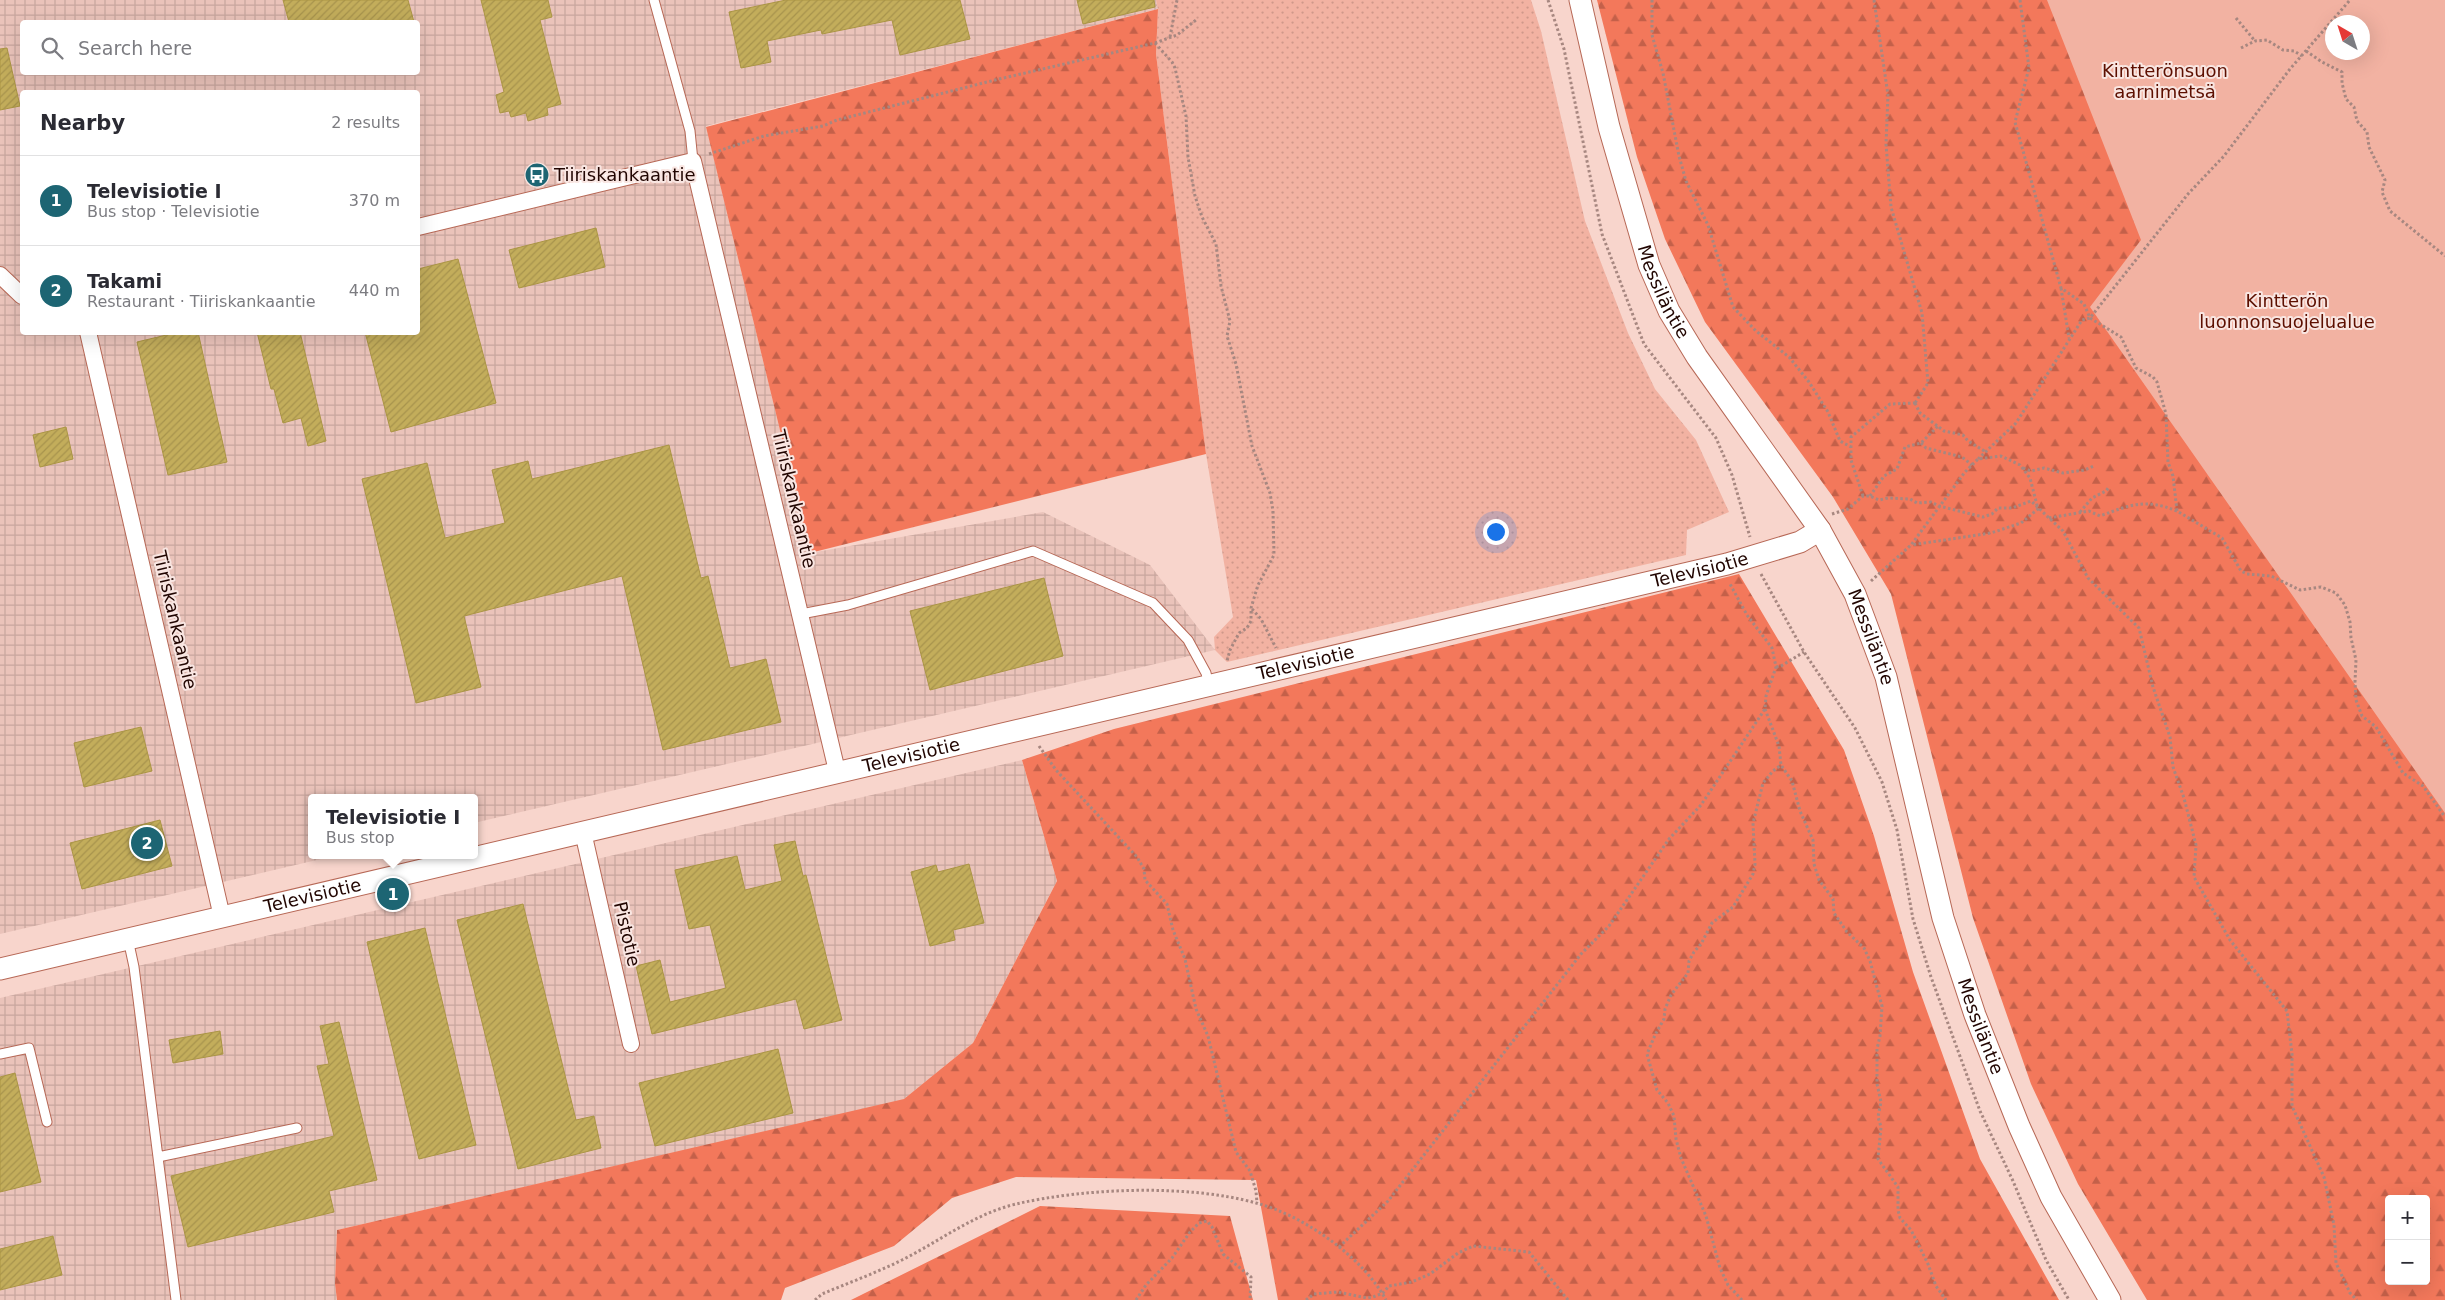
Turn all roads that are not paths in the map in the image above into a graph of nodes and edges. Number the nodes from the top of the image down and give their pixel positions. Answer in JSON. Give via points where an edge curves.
{"nodes":[{"id":1,"x":654,"y":0,"type":"edge"},
{"id":2,"x":1580,"y":0,"type":"edge"},
{"id":3,"x":692,"y":161,"type":"junction"},
{"id":4,"x":420,"y":228,"type":"edge"},
{"id":5,"x":0,"y":275,"type":"edge"},
{"id":6,"x":20,"y":294,"type":"edge"},
{"id":7,"x":89,"y":335,"type":"edge"},
{"id":8,"x":1818,"y":527,"type":"junction"},
{"id":9,"x":801,"y":614,"type":"junction"},
{"id":10,"x":1218,"y":684,"type":"junction"},
{"id":11,"x":837,"y":771,"type":"junction"},
{"id":12,"x":583,"y":832,"type":"junction"},
{"id":13,"x":478,"y":856,"type":"edge"},
{"id":14,"x":467,"y":859,"type":"edge"},
{"id":15,"x":222,"y":916,"type":"junction"},
{"id":16,"x":128,"y":939,"type":"junction"},
{"id":17,"x":0,"y":969,"type":"edge"},
{"id":18,"x":631,"y":1044,"type":"dead end"},
{"id":19,"x":0,"y":1054,"type":"edge"},
{"id":20,"x":47,"y":1122,"type":"dead end"},
{"id":21,"x":297,"y":1128,"type":"dead end"},
{"id":22,"x":158,"y":1156,"type":"junction"},
{"id":23,"x":176,"y":1300,"type":"edge"},
{"id":24,"x":2110,"y":1300,"type":"edge"}],
"edges":[{"from":1,"to":3,"type":"lane","via":[[690,131]]},
{"from":2,"to":8,"type":"street","name":"Messiläntie","via":[[1609,127],[1648,266],[1697,357]]},
{"from":3,"to":4,"type":"street"},
{"from":3,"to":9,"type":"street","name":"Tiiriskankaantie"},
{"from":5,"to":6,"type":"street"},
{"from":7,"to":15,"type":"street","name":"Tiiriskankaantie"},
{"from":8,"to":10,"type":"street","name":"Televisiotie","via":[[1800,542],[1727,564]]},
{"from":8,"to":24,"type":"street","name":"Messiläntie","via":[[1855,594],[1886,677],[1944,918],[1975,1015],[2018,1126],[2051,1197]]},
{"from":9,"to":10,"type":"lane","via":[[848,605],[1033,551],[1153,603],[1188,640],[1206,673]]},
{"from":9,"to":11,"type":"street","name":"Tiiriskankaantie"},
{"from":10,"to":11,"type":"street","name":"Televisiotie"},
{"from":11,"to":12,"type":"street","name":"Televisiotie"},
{"from":12,"to":13,"type":"street","name":"Televisiotie"},
{"from":12,"to":18,"type":"street","name":"Pistotie"},
{"from":14,"to":15,"type":"street","name":"Televisiotie"},
{"from":15,"to":16,"type":"street","name":"Televisiotie"},
{"from":16,"to":17,"type":"street","name":"Televisiotie"},
{"from":16,"to":22,"type":"lane"},
{"from":19,"to":20,"type":"lane","via":[[28,1048]]},
{"from":21,"to":22,"type":"lane"},
{"from":22,"to":23,"type":"lane"}]}
